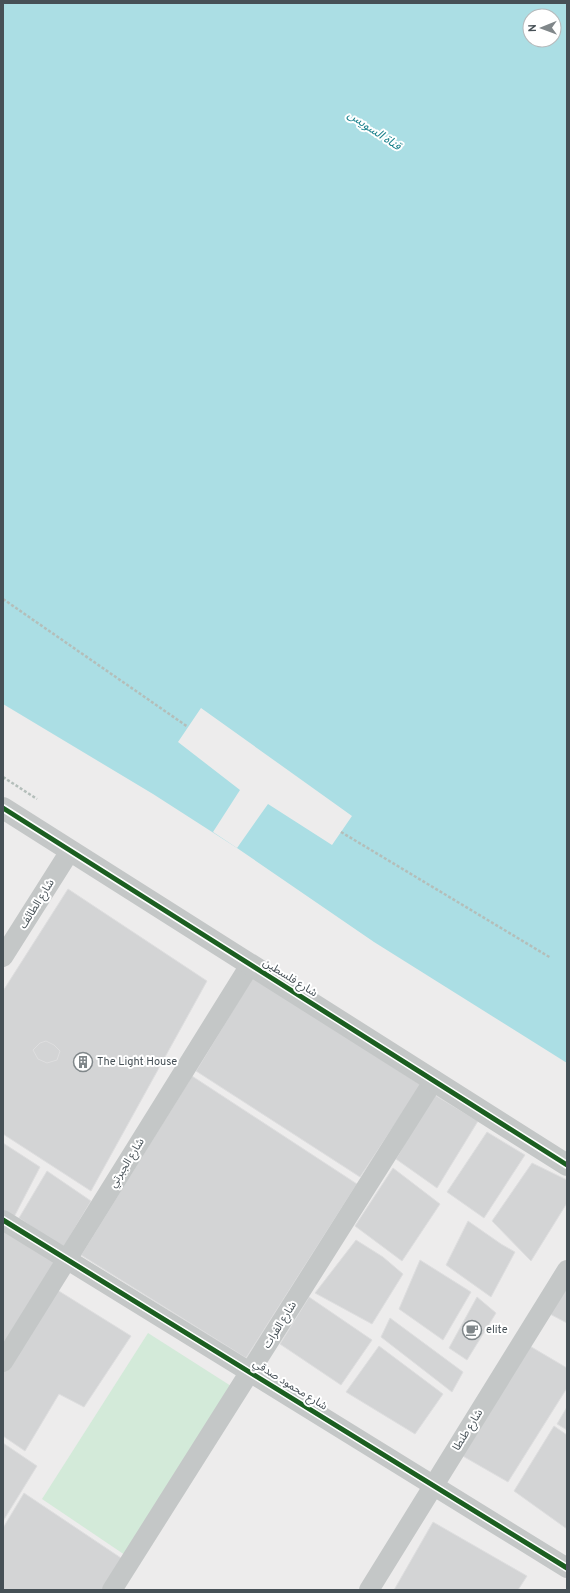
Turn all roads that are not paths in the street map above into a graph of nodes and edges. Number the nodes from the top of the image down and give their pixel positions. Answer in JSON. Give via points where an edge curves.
{"nodes":[{"id":1,"x":3,"y":808,"type":"edge"},
{"id":2,"x":70,"y":850,"type":"junction"},
{"id":3,"x":3,"y":957,"type":"edge"},
{"id":4,"x":250,"y":965,"type":"junction"},
{"id":5,"x":434,"y":1080,"type":"junction"},
{"id":6,"x":567,"y":1165,"type":"edge"},
{"id":7,"x":3,"y":1220,"type":"edge"},
{"id":8,"x":67,"y":1259,"type":"junction"},
{"id":9,"x":567,"y":1270,"type":"edge"},
{"id":10,"x":3,"y":1362,"type":"edge"},
{"id":11,"x":250,"y":1372,"type":"junction"},
{"id":12,"x":434,"y":1486,"type":"junction"},
{"id":13,"x":567,"y":1568,"type":"edge"},
{"id":14,"x":112,"y":1590,"type":"edge"},
{"id":15,"x":369,"y":1590,"type":"edge"}],
"edges":[{"from":1,"to":2,"type":"street","name":"شارع فلسطين"},
{"from":2,"to":3,"type":"street","name":"شارع الطائف"},
{"from":2,"to":4,"type":"street","name":"شارع فلسطين"},
{"from":4,"to":5,"type":"street","name":"شارع فلسطين"},
{"from":4,"to":8,"type":"street","name":"شارع الجبرتي"},
{"from":5,"to":6,"type":"street","name":"شارع فلسطين"},
{"from":5,"to":11,"type":"street","name":"شارع الفرات"},
{"from":7,"to":8,"type":"street","name":"شارع محمود صدقي"},
{"from":8,"to":10,"type":"street","name":"شارع الجبرتي"},
{"from":8,"to":11,"type":"street","name":"شارع محمود صدقي"},
{"from":9,"to":12,"type":"street","name":"شارع طنطا"},
{"from":11,"to":12,"type":"street","name":"شارع محمود صدقي"},
{"from":11,"to":14,"type":"street","name":"شارع الفرات"},
{"from":12,"to":13,"type":"street","name":"شارع محمود صدقي"},
{"from":12,"to":15,"type":"street","name":"شارع طنطا"}]}
